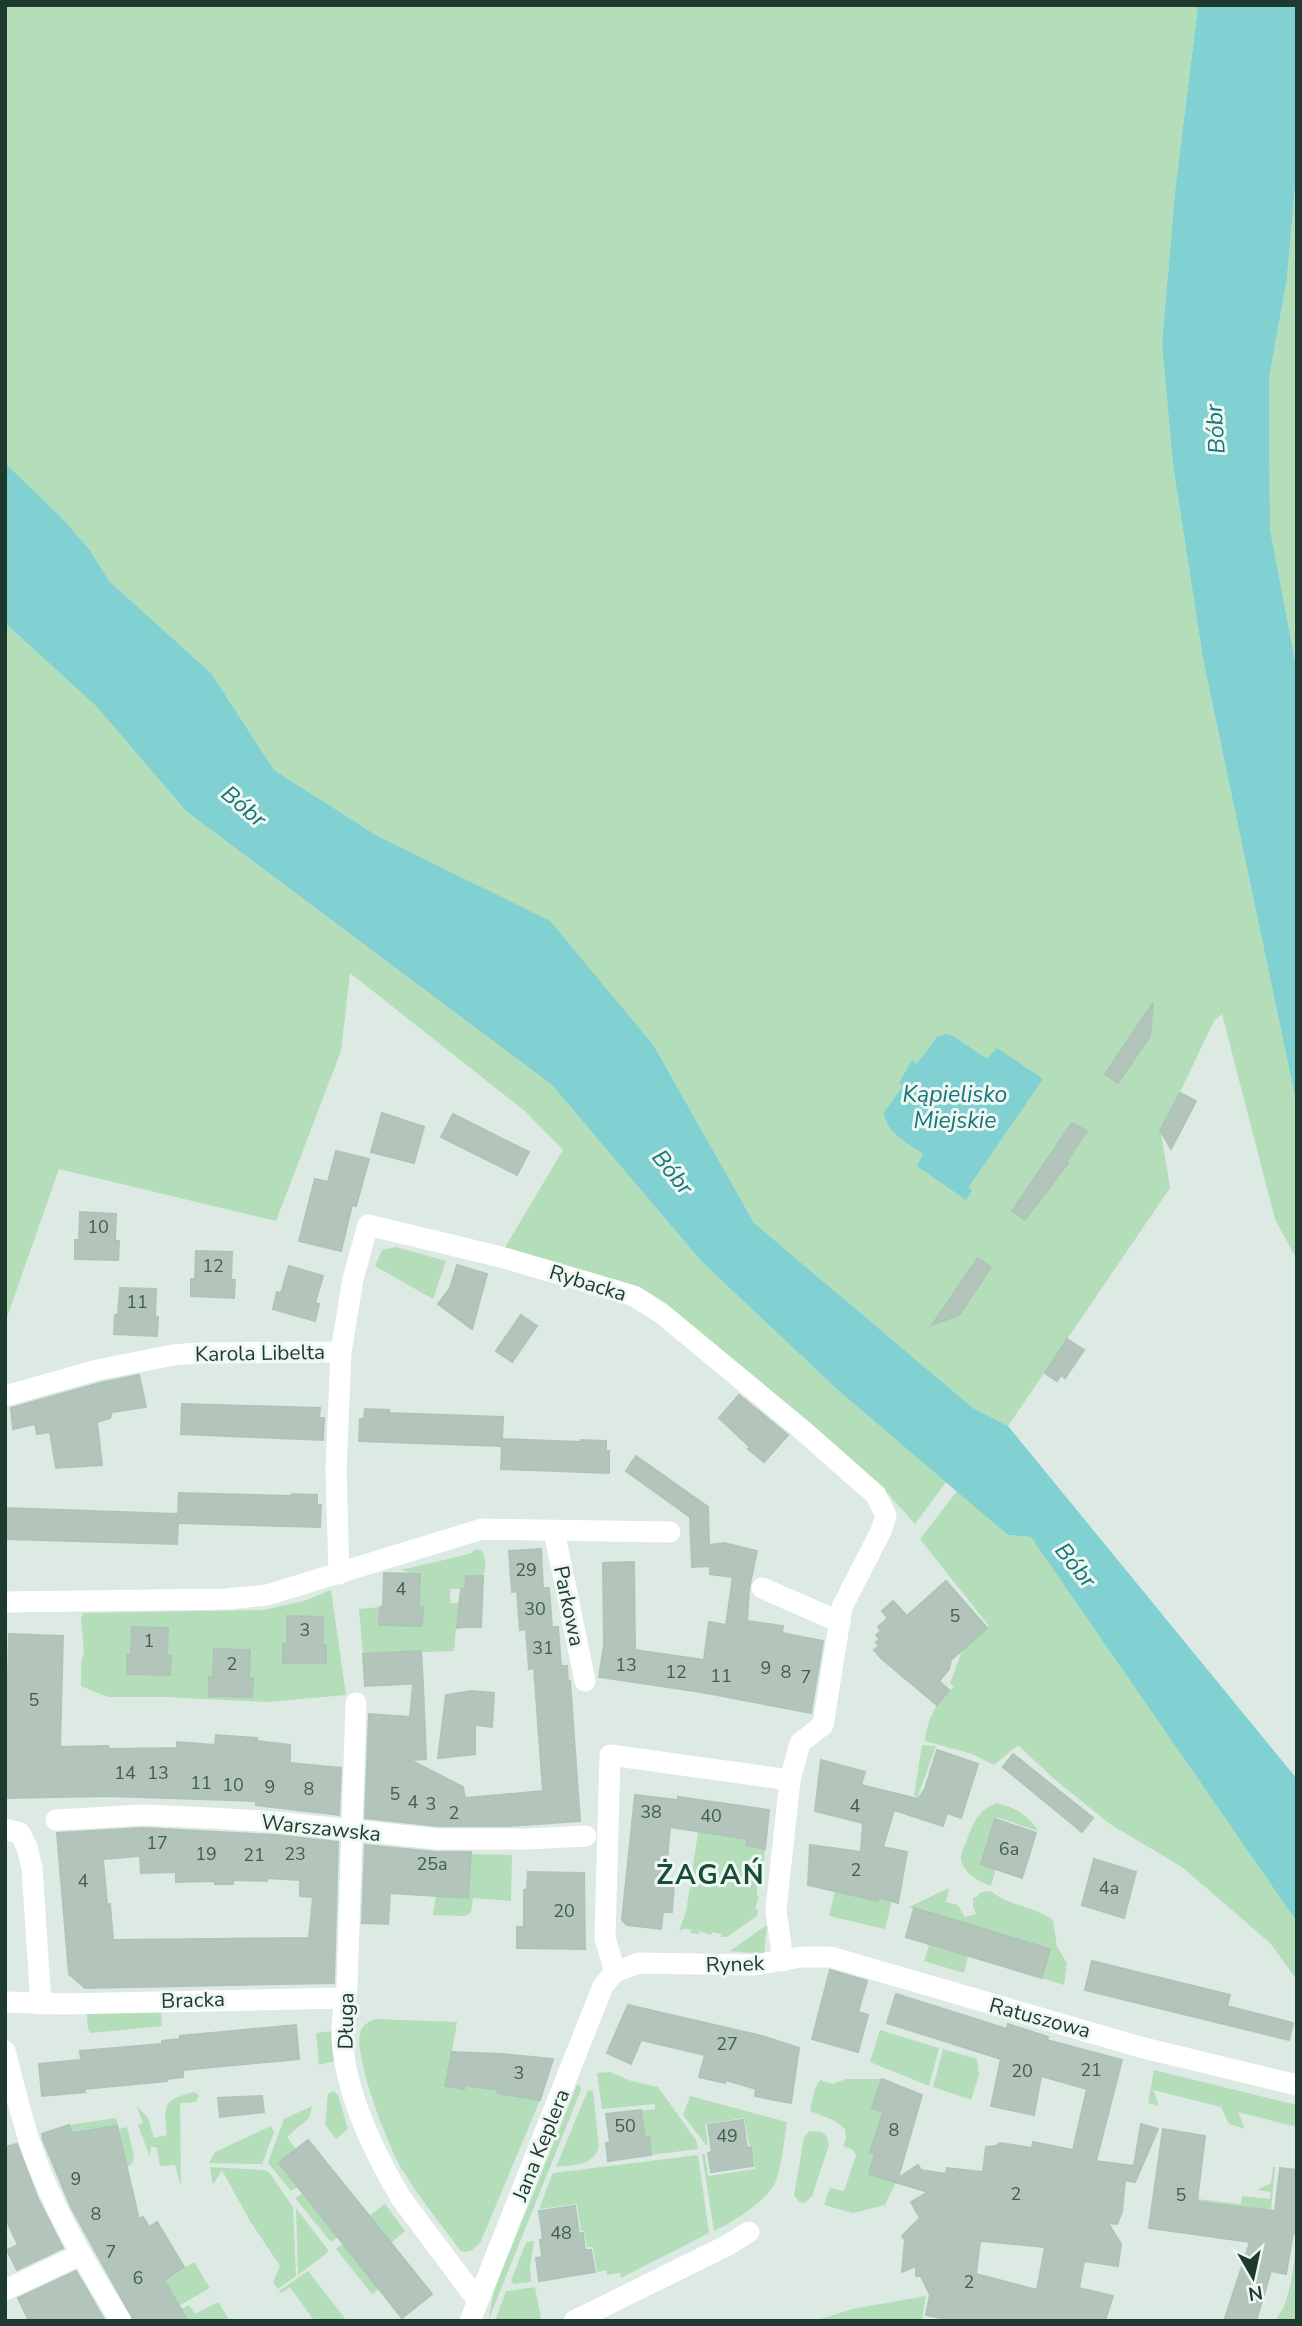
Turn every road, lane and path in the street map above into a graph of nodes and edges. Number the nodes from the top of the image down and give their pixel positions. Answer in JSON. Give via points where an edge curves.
{"nodes":[{"id":1,"x":341,"y":1352,"type":"junction"},
{"id":2,"x":5,"y":1396,"type":"edge"},
{"id":3,"x":554,"y":1531,"type":"junction"},
{"id":4,"x":881,"y":1531,"type":"joint"},
{"id":5,"x":670,"y":1532,"type":"dead end"},
{"id":6,"x":339,"y":1574,"type":"junction"},
{"id":7,"x":762,"y":1588,"type":"dead end"},
{"id":8,"x":5,"y":1602,"type":"edge"},
{"id":9,"x":840,"y":1622,"type":"junction"},
{"id":10,"x":585,"y":1681,"type":"dead end"},
{"id":11,"x":356,"y":1703,"type":"dead end"},
{"id":12,"x":790,"y":1780,"type":"junction"},
{"id":13,"x":56,"y":1819,"type":"dead end"},
{"id":14,"x":5,"y":1829,"type":"edge"},
{"id":15,"x":353,"y":1832,"type":"junction"},
{"id":16,"x":586,"y":1836,"type":"dead end"},
{"id":17,"x":783,"y":1961,"type":"junction"},
{"id":18,"x":615,"y":1972,"type":"junction"},
{"id":19,"x":346,"y":1998,"type":"junction"},
{"id":20,"x":5,"y":2002,"type":"edge"},
{"id":21,"x":41,"y":2004,"type":"junction"},
{"id":22,"x":5,"y":2052,"type":"edge"},
{"id":23,"x":1297,"y":2085,"type":"edge"},
{"id":24,"x":749,"y":2232,"type":"dead end"},
{"id":25,"x":80,"y":2255,"type":"junction"},
{"id":26,"x":5,"y":2290,"type":"edge"},
{"id":27,"x":474,"y":2311,"type":"edge"},
{"id":28,"x":121,"y":2321,"type":"edge"},
{"id":29,"x":574,"y":2321,"type":"edge"}],
"edges":[{"from":1,"to":2,"type":"street","name":"Karola Libelta","via":[[173,1355]]},
{"from":1,"to":4,"type":"street","name":"Rybacka","via":[[368,1225],[629,1294],[661,1313],[727,1366],[876,1494],[886,1516]]},
{"from":1,"to":6,"type":"street","name":"Karola Libelta","via":[[336,1470]]},
{"from":3,"to":5,"type":"street"},
{"from":3,"to":6,"type":"street","via":[[482,1529]]},
{"from":3,"to":10,"type":"street","name":"Parkowa"},
{"from":4,"to":9,"type":"street","name":"Rynek","via":[[842,1607]]},
{"from":6,"to":8,"type":"street","via":[[248,1598]]},
{"from":7,"to":9,"type":"street"},
{"from":9,"to":12,"type":"street","name":"Rynek","via":[[823,1725],[800,1743]]},
{"from":11,"to":15,"type":"street","name":"Długa"},
{"from":12,"to":17,"type":"street","name":"Rynek","via":[[776,1910]]},
{"from":12,"to":18,"type":"street","via":[[610,1755],[606,1938]]},
{"from":13,"to":15,"type":"street","name":"Warszawska","via":[[144,1815],[276,1822]]},
{"from":14,"to":21,"type":"street","via":[[20,1833],[32,1868]]},
{"from":15,"to":16,"type":"street","name":"Warszawska","via":[[448,1839]]},
{"from":15,"to":19,"type":"street","name":"Długa"},
{"from":17,"to":18,"type":"street","name":"Rynek","via":[[740,1966],[648,1962]]},
{"from":17,"to":23,"type":"street","name":"Ratuszowa","via":[[831,1957],[1140,2047]]},
{"from":18,"to":27,"type":"street","name":"Jana Keplera","via":[[598,1996]]},
{"from":19,"to":21,"type":"street","name":"Bracka"},
{"from":19,"to":27,"type":"street","name":"Długa","via":[[342,2025],[347,2071],[370,2140],[401,2198]]},
{"from":20,"to":21,"type":"street","name":"Bracka"},
{"from":22,"to":25,"type":"street","via":[[42,2177]]},
{"from":24,"to":29,"type":"street"},
{"from":25,"to":26,"type":"street"},
{"from":25,"to":28,"type":"street"}]}
